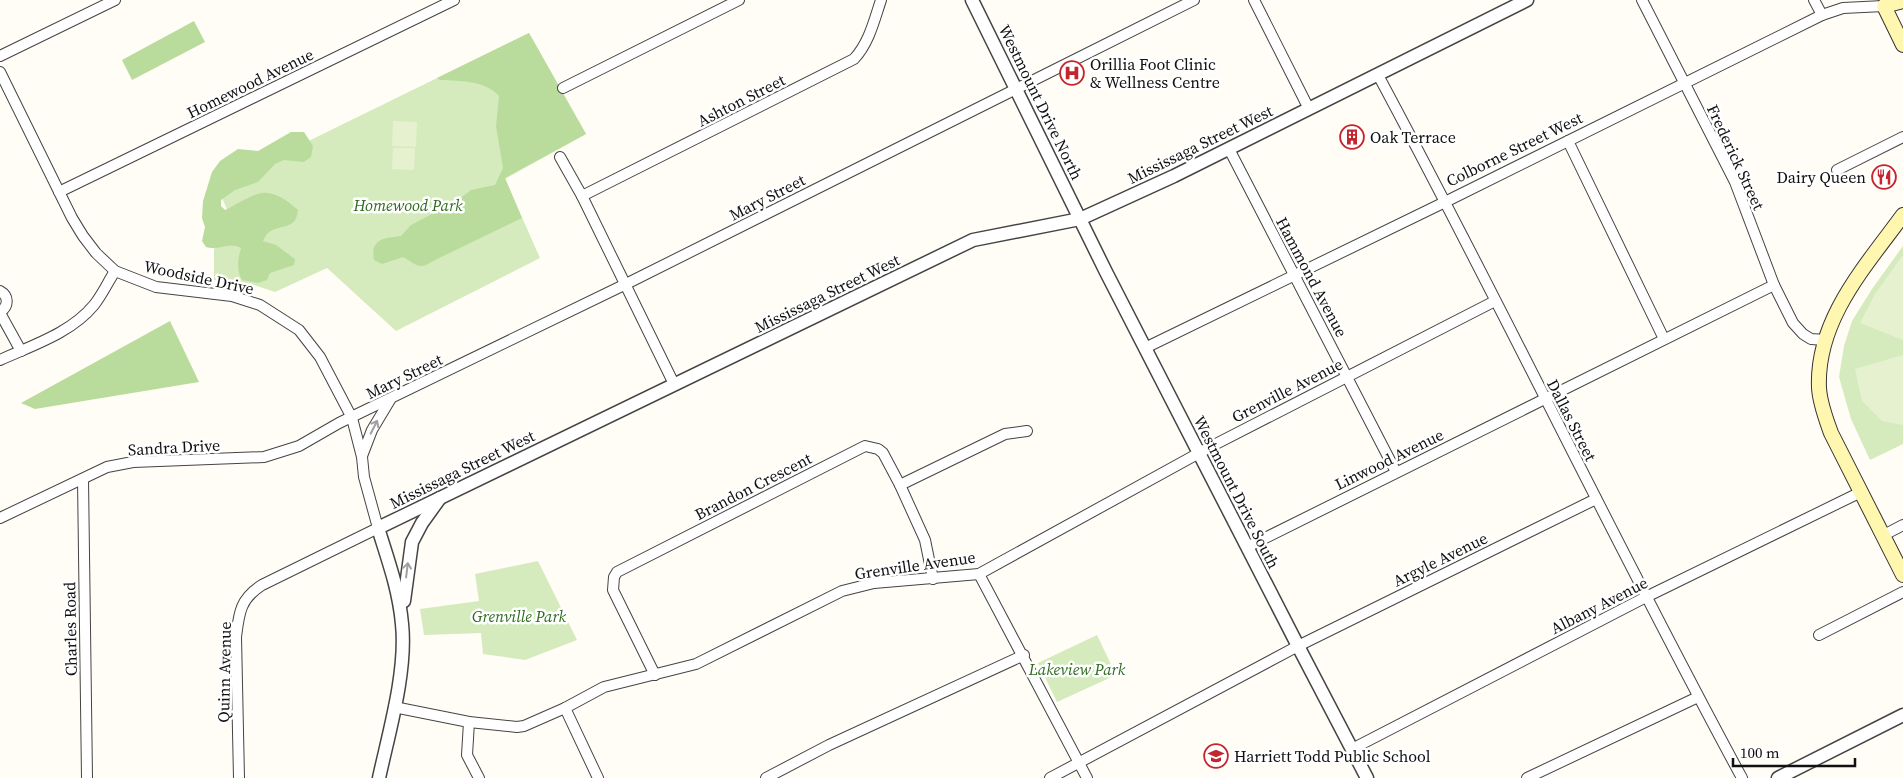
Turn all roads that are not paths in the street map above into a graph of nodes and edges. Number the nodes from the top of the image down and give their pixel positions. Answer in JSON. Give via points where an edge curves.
{"nodes":[{"id":1,"x":115,"y":0,"type":"edge"},
{"id":2,"x":454,"y":0,"type":"edge"},
{"id":3,"x":739,"y":0,"type":"edge"},
{"id":4,"x":881,"y":0,"type":"edge"},
{"id":5,"x":972,"y":0,"type":"edge"},
{"id":6,"x":1194,"y":0,"type":"edge"},
{"id":7,"x":1254,"y":0,"type":"edge"},
{"id":8,"x":1527,"y":0,"type":"edge"},
{"id":9,"x":1642,"y":0,"type":"edge"},
{"id":10,"x":1814,"y":0,"type":"edge"},
{"id":11,"x":1903,"y":1,"type":"edge"},
{"id":12,"x":1884,"y":6,"type":"junction"},
{"id":13,"x":1822,"y":15,"type":"junction"},
{"id":14,"x":1903,"y":45,"type":"edge"},
{"id":15,"x":0,"y":56,"type":"edge"},
{"id":16,"x":0,"y":72,"type":"edge"},
{"id":17,"x":1378,"y":75,"type":"junction"},
{"id":18,"x":1684,"y":83,"type":"junction"},
{"id":19,"x":563,"y":88,"type":"dead end"},
{"id":20,"x":1016,"y":88,"type":"junction"},
{"id":21,"x":1309,"y":109,"type":"junction"},
{"id":22,"x":1903,"y":137,"type":"edge"},
{"id":23,"x":1568,"y":141,"type":"junction"},
{"id":24,"x":1229,"y":149,"type":"junction"},
{"id":25,"x":560,"y":157,"type":"dead end"},
{"id":26,"x":1837,"y":170,"type":"dead end"},
{"id":27,"x":59,"y":192,"type":"junction"},
{"id":28,"x":582,"y":196,"type":"junction"},
{"id":29,"x":1445,"y":202,"type":"junction"},
{"id":30,"x":1903,"y":215,"type":"edge"},
{"id":31,"x":1080,"y":219,"type":"junction"},
{"id":32,"x":115,"y":271,"type":"junction"},
{"id":33,"x":1293,"y":275,"type":"junction"},
{"id":34,"x":626,"y":284,"type":"junction"},
{"id":35,"x":1774,"y":285,"type":"junction"},
{"id":36,"x":0,"y":291,"type":"edge"},
{"id":37,"x":1495,"y":301,"type":"junction"},
{"id":38,"x":0,"y":312,"type":"edge"},
{"id":39,"x":1664,"y":339,"type":"junction"},
{"id":40,"x":1825,"y":340,"type":"junction"},
{"id":41,"x":1145,"y":348,"type":"junction"},
{"id":42,"x":20,"y":351,"type":"junction"},
{"id":43,"x":0,"y":360,"type":"edge"},
{"id":44,"x":1348,"y":376,"type":"junction"},
{"id":45,"x":674,"y":384,"type":"junction"},
{"id":46,"x":390,"y":399,"type":"junction"},
{"id":47,"x":1545,"y":399,"type":"junction"},
{"id":48,"x":352,"y":418,"type":"junction"},
{"id":49,"x":1027,"y":431,"type":"dead end"},
{"id":50,"x":1200,"y":453,"type":"junction"},
{"id":51,"x":362,"y":457,"type":"junction"},
{"id":52,"x":1396,"y":472,"type":"junction"},
{"id":53,"x":83,"y":479,"type":"junction"},
{"id":54,"x":900,"y":485,"type":"junction"},
{"id":55,"x":1861,"y":492,"type":"junction"},
{"id":56,"x":441,"y":497,"type":"junction"},
{"id":57,"x":1596,"y":499,"type":"junction"},
{"id":58,"x":0,"y":518,"type":"edge"},
{"id":59,"x":1903,"y":525,"type":"edge"},
{"id":60,"x":378,"y":528,"type":"junction"},
{"id":61,"x":1882,"y":536,"type":"junction"},
{"id":62,"x":1247,"y":547,"type":"junction"},
{"id":63,"x":979,"y":574,"type":"junction"},
{"id":64,"x":1903,"y":574,"type":"edge"},
{"id":65,"x":933,"y":579,"type":"junction"},
{"id":66,"x":1903,"y":592,"type":"edge"},
{"id":67,"x":1646,"y":597,"type":"junction"},
{"id":68,"x":401,"y":619,"type":"junction"},
{"id":69,"x":1819,"y":635,"type":"dead end"},
{"id":70,"x":1298,"y":646,"type":"junction"},
{"id":71,"x":1024,"y":655,"type":"junction"},
{"id":72,"x":655,"y":675,"type":"junction"},
{"id":73,"x":1698,"y":697,"type":"junction"},
{"id":74,"x":394,"y":707,"type":"junction"},
{"id":75,"x":565,"y":708,"type":"junction"},
{"id":76,"x":1903,"y":715,"type":"edge"},
{"id":77,"x":470,"y":722,"type":"junction"},
{"id":78,"x":1352,"y":749,"type":"junction"},
{"id":79,"x":1080,"y":763,"type":"junction"},
{"id":80,"x":88,"y":778,"type":"edge"},
{"id":81,"x":239,"y":778,"type":"edge"},
{"id":82,"x":379,"y":778,"type":"edge"},
{"id":83,"x":479,"y":778,"type":"edge"},
{"id":84,"x":598,"y":778,"type":"edge"},
{"id":85,"x":766,"y":778,"type":"edge"},
{"id":86,"x":1050,"y":778,"type":"edge"},
{"id":87,"x":1087,"y":778,"type":"edge"},
{"id":88,"x":1367,"y":778,"type":"edge"},
{"id":89,"x":1527,"y":778,"type":"edge"},
{"id":90,"x":1742,"y":778,"type":"edge"},
{"id":91,"x":1778,"y":778,"type":"edge"}],
"edges":[{"from":1,"to":15,"type":"street"},
{"from":2,"to":27,"type":"street","name":"Homewood Avenue"},
{"from":3,"to":19,"type":"street"},
{"from":4,"to":28,"type":"street","name":"Ashton Street","via":[[867,40],[854,59]]},
{"from":5,"to":20,"type":"street","name":"Westmount Drive North"},
{"from":6,"to":20,"type":"street","name":"Mary Street"},
{"from":7,"to":21,"type":"street"},
{"from":8,"to":17,"type":"street","name":"Mississaga Street West"},
{"from":9,"to":18,"type":"street","name":"Frederick Street"},
{"from":10,"to":13,"type":"street"},
{"from":11,"to":12,"type":"main road","name":"Colborne Street West"},
{"from":12,"to":13,"type":"street","name":"Colborne Street West","via":[[1843,8]]},
{"from":12,"to":14,"type":"main road"},
{"from":13,"to":18,"type":"street","name":"Colborne Street West"},
{"from":16,"to":27,"type":"street","name":"Woodside Drive"},
{"from":17,"to":21,"type":"street","name":"Mississaga Street West"},
{"from":17,"to":29,"type":"street","name":"Dallas Street"},
{"from":18,"to":23,"type":"street","name":"Colborne Street West"},
{"from":18,"to":35,"type":"street","name":"Frederick Street","via":[[1735,182]]},
{"from":20,"to":31,"type":"street","name":"Westmount Drive North"},
{"from":20,"to":34,"type":"street","name":"Mary Street"},
{"from":21,"to":24,"type":"street","name":"Mississaga Street West"},
{"from":22,"to":26,"type":"street"},
{"from":23,"to":29,"type":"street","name":"Colborne Street West"},
{"from":23,"to":39,"type":"street"},
{"from":24,"to":31,"type":"street","name":"Mississaga Street West"},
{"from":24,"to":33,"type":"street","name":"Hammond Avenue"},
{"from":25,"to":28,"type":"street"},
{"from":27,"to":32,"type":"street","name":"Woodside Drive","via":[[83,236]]},
{"from":28,"to":34,"type":"street"},
{"from":29,"to":33,"type":"street","name":"Colborne Street West"},
{"from":29,"to":37,"type":"street","name":"Dallas Street"},
{"from":30,"to":40,"type":"main road","via":[[1852,284],[1832,319]]},
{"from":31,"to":41,"type":"street","name":"Westmount Drive South"},
{"from":31,"to":45,"type":"street","name":"Mississaga Street West","via":[[973,240]]},
{"from":32,"to":42,"type":"street","via":[[94,305],[75,323]]},
{"from":32,"to":48,"type":"street","name":"Woodside Drive","via":[[156,287],[232,296],[268,310],[299,330],[320,357]]},
{"from":33,"to":41,"type":"street","name":"Colborne Street West"},
{"from":33,"to":44,"type":"street","name":"Hammond Avenue"},
{"from":34,"to":45,"type":"street"},
{"from":34,"to":46,"type":"street","name":"Mary Street"},
{"from":35,"to":39,"type":"street","name":"Linwood Avenue"},
{"from":35,"to":40,"type":"street","name":"Frederick Street","via":[[1793,323],[1811,339]]},
{"from":36,"to":38,"type":"street","via":[[7,300],[6,307]]},
{"from":37,"to":44,"type":"street","name":"Grenville Avenue"},
{"from":37,"to":47,"type":"street","name":"Dallas Street"},
{"from":38,"to":42,"type":"street"},
{"from":39,"to":47,"type":"street","name":"Linwood Avenue"},
{"from":40,"to":55,"type":"main road","via":[[1819,389],[1824,411],[1831,433]]},
{"from":41,"to":50,"type":"street","name":"Westmount Drive South"},
{"from":42,"to":43,"type":"street"},
{"from":44,"to":50,"type":"street","name":"Grenville Avenue"},
{"from":44,"to":52,"type":"street","name":"Hammond Avenue"},
{"from":45,"to":56,"type":"street","name":"Mississaga Street West"},
{"from":46,"to":48,"type":"street","name":"Mary Street"},
{"from":51,"to":46,"type":"street","name":"Woodside Drive","one_way":true,"via":[[372,430]]},
{"from":47,"to":52,"type":"street","name":"Linwood Avenue"},
{"from":47,"to":57,"type":"street","name":"Dallas Street"},
{"from":48,"to":51,"type":"street","name":"Woodside Drive"},
{"from":48,"to":53,"type":"street","name":"Sandra Drive","via":[[299,446],[264,457],[133,462],[107,467]]},
{"from":49,"to":54,"type":"street","via":[[1005,434]]},
{"from":50,"to":62,"type":"street","name":"Westmount Drive South"},
{"from":50,"to":63,"type":"street","name":"Grenville Avenue"},
{"from":51,"to":60,"type":"street","name":"Woodside Drive"},
{"from":52,"to":62,"type":"street","name":"Linwood Avenue"},
{"from":53,"to":58,"type":"street","name":"Sandra Drive"},
{"from":53,"to":80,"type":"street","name":"Charles Road"},
{"from":54,"to":65,"type":"street","name":"Brandon Crescent","via":[[925,540]]},
{"from":54,"to":72,"type":"street","name":"Brandon Crescent","via":[[883,453],[864,446],[617,572],[613,590]]},
{"from":55,"to":61,"type":"main road"},
{"from":55,"to":67,"type":"street","name":"Albany Avenue"},
{"from":56,"to":60,"type":"street","name":"Mississaga Street West"},
{"from":68,"to":56,"type":"street","one_way":true,"via":[[412,542]]},
{"from":57,"to":67,"type":"street","name":"Dallas Street"},
{"from":57,"to":70,"type":"street","name":"Argyle Avenue"},
{"from":59,"to":61,"type":"street"},
{"from":60,"to":68,"type":"street","name":"Mississaga Street West","via":[[396,584]]},
{"from":60,"to":81,"type":"street","name":"Quinn Avenue","via":[[262,585],[244,601],[236,637]]},
{"from":61,"to":64,"type":"main road"},
{"from":62,"to":70,"type":"street","name":"Westmount Drive South"},
{"from":63,"to":65,"type":"street","name":"Grenville Avenue"},
{"from":63,"to":71,"type":"street"},
{"from":65,"to":72,"type":"street","name":"Grenville Avenue","via":[[874,583],[842,591],[710,658]]},
{"from":66,"to":69,"type":"street"},
{"from":67,"to":73,"type":"street","name":"Dallas Street"},
{"from":67,"to":78,"type":"street","name":"Albany Avenue"},
{"from":68,"to":74,"type":"street","name":"Mississaga Street West","via":[[401,667]]},
{"from":70,"to":78,"type":"street","name":"Westmount Drive South"},
{"from":70,"to":79,"type":"street","name":"Argyle Avenue"},
{"from":71,"to":79,"type":"street"},
{"from":71,"to":85,"type":"street","via":[[829,745]]},
{"from":72,"to":75,"type":"street","name":"Grenville Avenue","via":[[604,688]]},
{"from":73,"to":89,"type":"street"},
{"from":73,"to":90,"type":"street","name":"Dallas Street"},
{"from":74,"to":77,"type":"street","name":"Grenville Avenue"},
{"from":74,"to":82,"type":"street","name":"Mississaga Street West"},
{"from":75,"to":77,"type":"street","name":"Grenville Avenue","via":[[517,728]]},
{"from":75,"to":84,"type":"street"},
{"from":76,"to":91,"type":"street"},
{"from":77,"to":83,"type":"street","via":[[466,751]]},
{"from":78,"to":88,"type":"street","name":"Westmount Drive South"},
{"from":79,"to":86,"type":"street","name":"Argyle Avenue"},
{"from":79,"to":87,"type":"street"}]}
